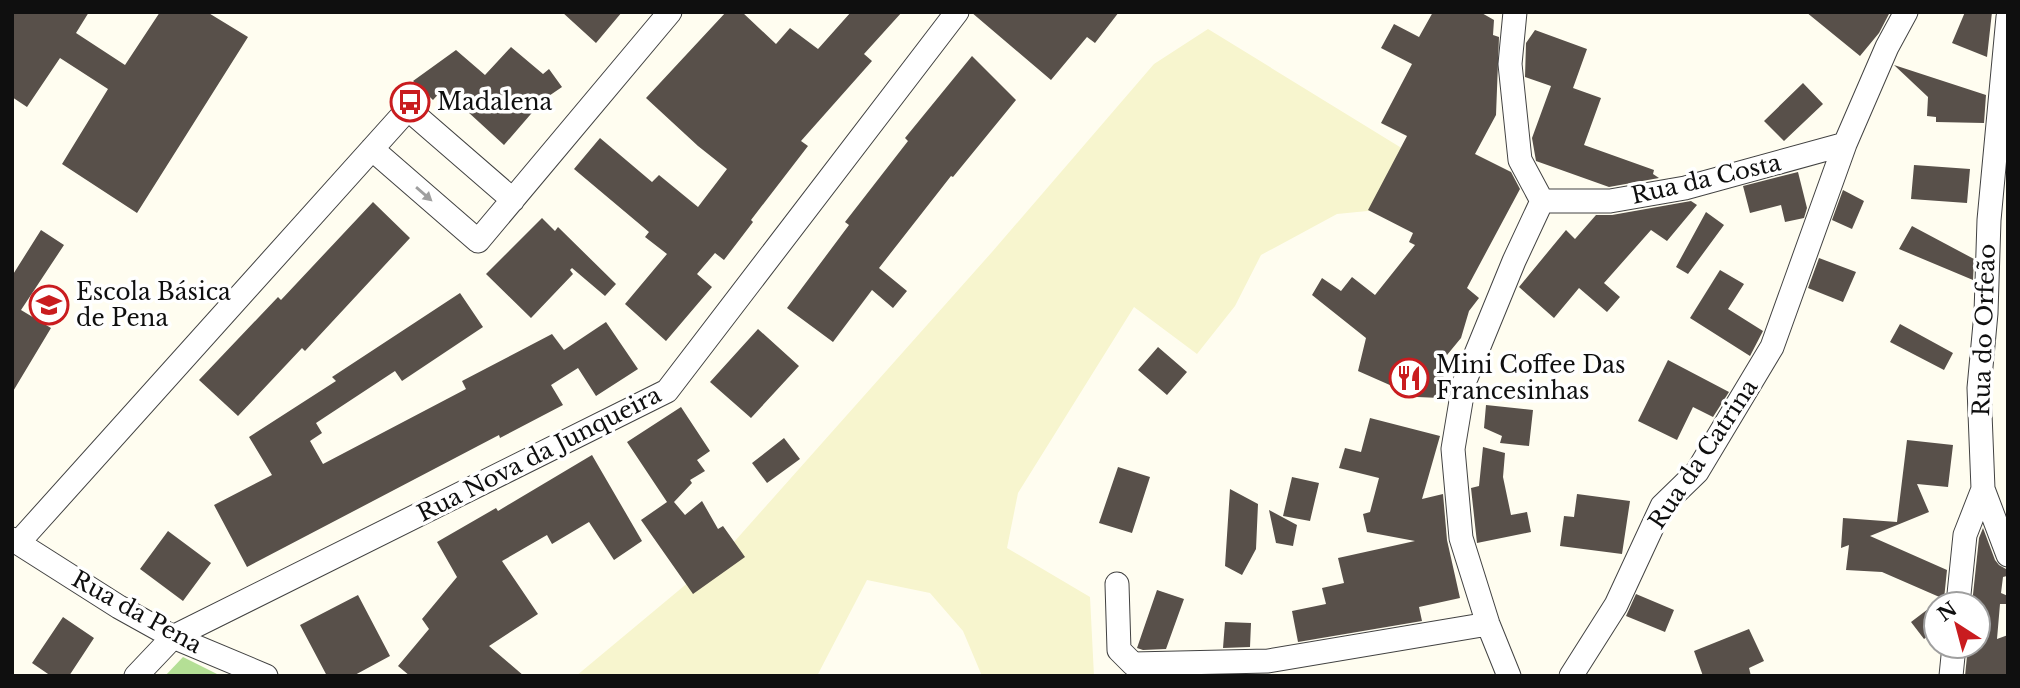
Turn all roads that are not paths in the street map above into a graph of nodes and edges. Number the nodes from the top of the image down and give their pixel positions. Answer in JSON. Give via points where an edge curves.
{"nodes":[{"id":1,"x":670,"y":12,"type":"edge"},
{"id":2,"x":957,"y":12,"type":"edge"},
{"id":3,"x":1515,"y":12,"type":"edge"},
{"id":4,"x":1906,"y":12,"type":"edge"},
{"id":5,"x":2008,"y":17,"type":"edge"},
{"id":6,"x":1844,"y":144,"type":"junction"},
{"id":7,"x":372,"y":149,"type":"junction"},
{"id":8,"x":513,"y":200,"type":"junction"},
{"id":9,"x":1542,"y":201,"type":"junction"},
{"id":10,"x":1983,"y":489,"type":"junction"},
{"id":11,"x":15,"y":541,"type":"edge"},
{"id":12,"x":2008,"y":555,"type":"edge"},
{"id":13,"x":1117,"y":584,"type":"dead end"},
{"id":14,"x":1959,"y":590,"type":"edge"},
{"id":15,"x":1488,"y":624,"type":"junction"},
{"id":16,"x":173,"y":637,"type":"junction"},
{"id":17,"x":136,"y":676,"type":"edge"},
{"id":18,"x":266,"y":676,"type":"edge"},
{"id":19,"x":1509,"y":676,"type":"edge"},
{"id":20,"x":1571,"y":676,"type":"edge"}],
"edges":[{"from":1,"to":8,"type":"street"},
{"from":2,"to":16,"type":"street","name":"Rua Nova da Junqueira","via":[[667,391]]},
{"from":3,"to":9,"type":"street","via":[[1510,64],[1520,160]]},
{"from":4,"to":6,"type":"street"},
{"from":5,"to":10,"type":"street","name":"Rua do Orfeão","via":[[1979,388]]},
{"from":6,"to":9,"type":"street","name":"Rua da Costa","via":[[1685,188],[1610,201]]},
{"from":6,"to":20,"type":"street","name":"Rua da Catrina","via":[[1772,347],[1697,472],[1662,506],[1616,605]]},
{"from":7,"to":8,"type":"street","via":[[408,108]]},
{"from":7,"to":8,"type":"street","one_way":true,"via":[[478,241]]},
{"from":7,"to":11,"type":"street"},
{"from":9,"to":15,"type":"street","via":[[1464,383],[1453,449],[1461,538]]},
{"from":10,"to":12,"type":"street","name":"Rua do Orfeão"},
{"from":10,"to":14,"type":"street","via":[[1965,535]]},
{"from":11,"to":16,"type":"street","name":"Rua da Pena"},
{"from":13,"to":15,"type":"street","via":[[1119,650],[1133,664],[1268,661]]},
{"from":15,"to":19,"type":"street"},
{"from":16,"to":17,"type":"street"},
{"from":16,"to":18,"type":"street","name":"Rua da Pena"}]}
